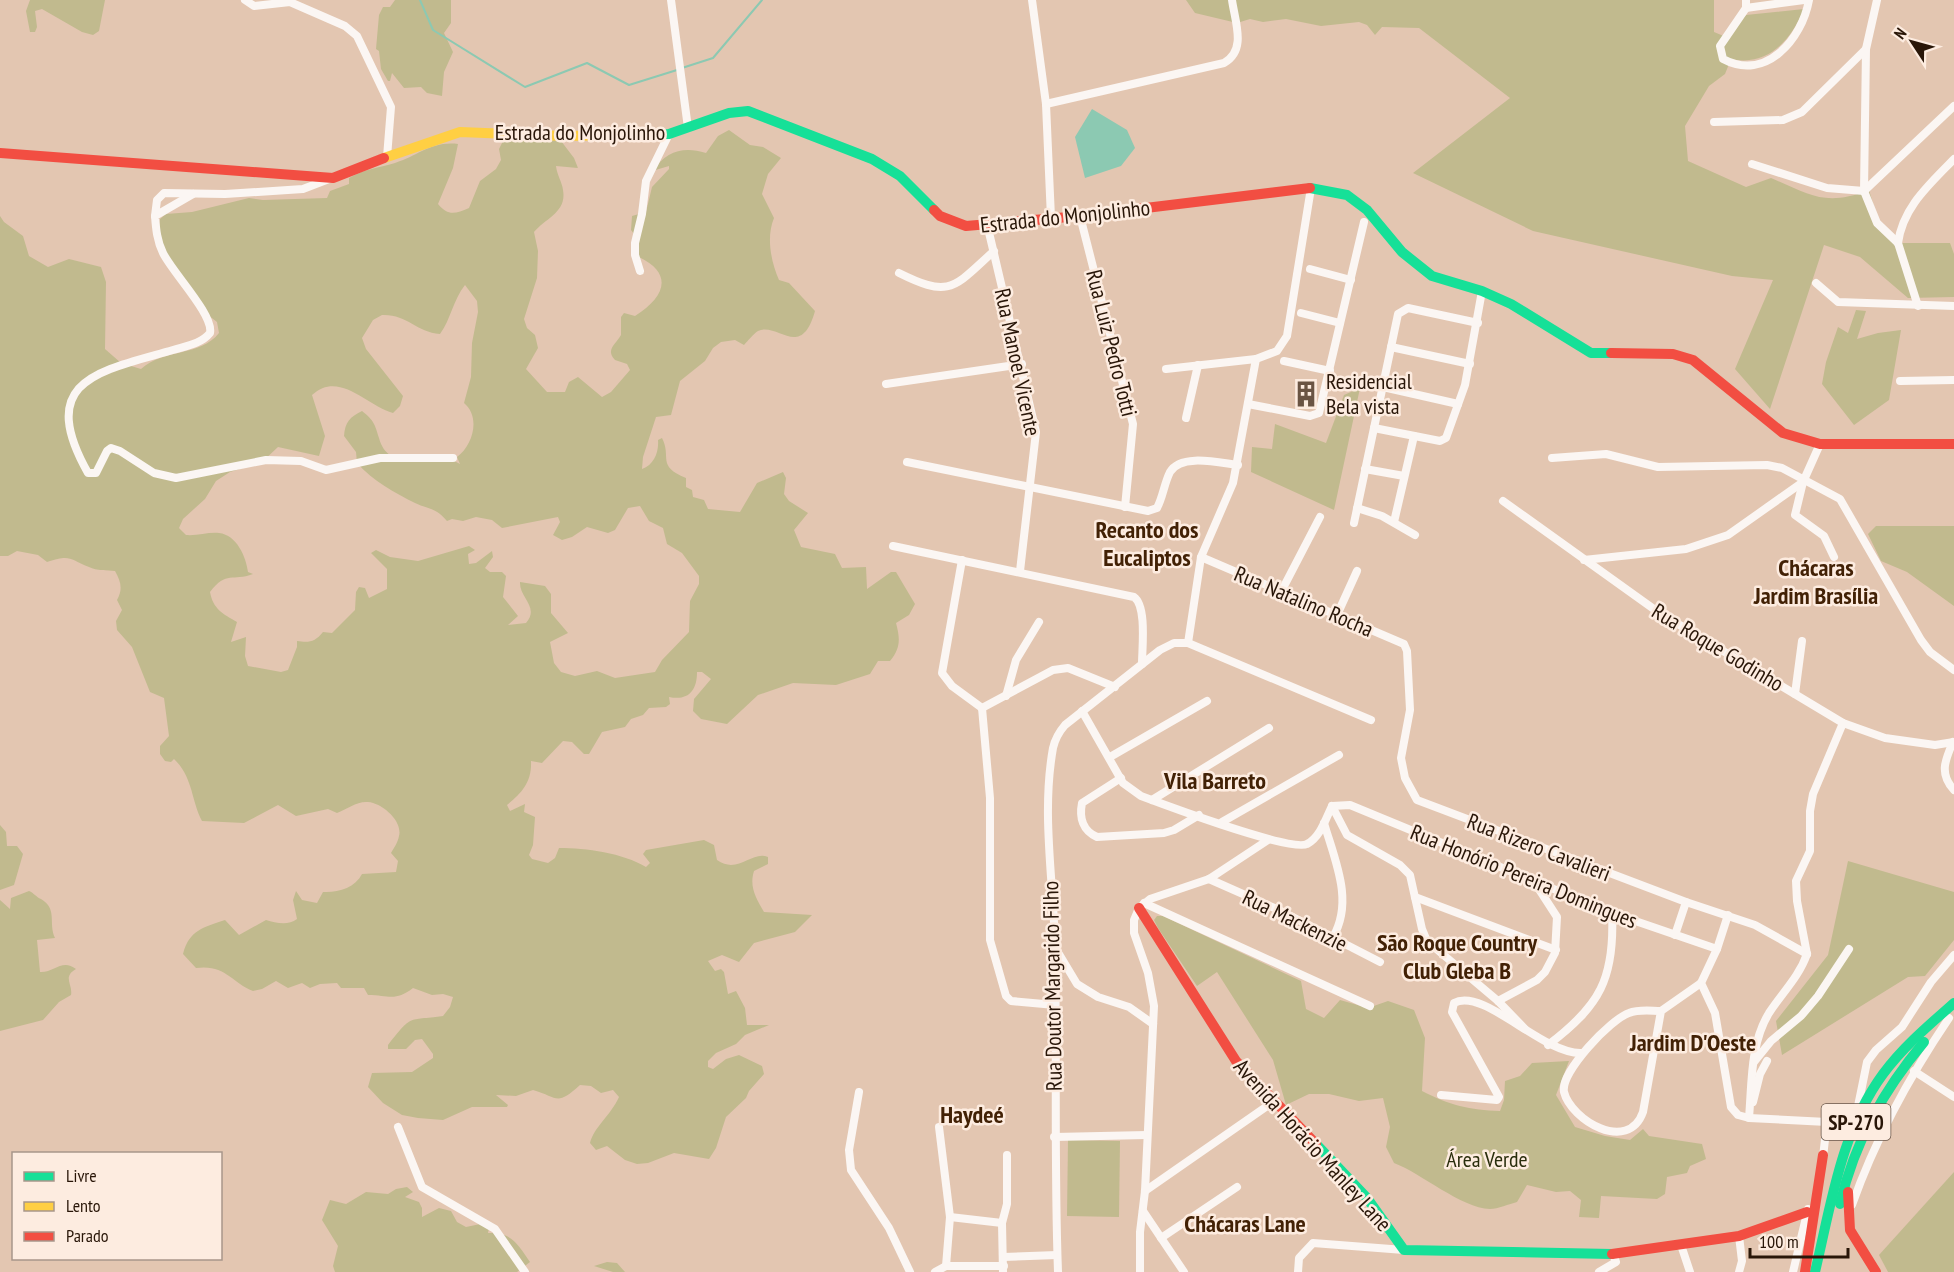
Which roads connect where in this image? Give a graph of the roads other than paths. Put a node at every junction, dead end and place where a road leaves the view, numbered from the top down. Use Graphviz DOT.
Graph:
graph roads {
  1 [pos="245,0"];
  2 [pos="671,0"];
  3 [pos="1032,0"];
  4 [pos="1232,0"];
  5 [pos="1804,0"];
  6 [pos="1809,0"];
  7 [pos="1877,0"];
  8 [pos="1746,4"];
  9 [pos="1866,49"];
  10 [pos="1046,104"];
  11 [pos="1954,106"];
  12 [pos="1714,122"];
  13 [pos="688,128"];
  14 [pos="669,134"];
  15 [pos="0,153"];
  16 [pos="387,157"];
  17 [pos="1954,159"];
  18 [pos="1752,164"];
  19 [pos="333,178"];
  20 [pos="1311,188"];
  21 [pos="1864,191"];
  22 [pos="193,194"];
  23 [pos="155,216"];
  24 [pos="1080,216"];
  25 [pos="1051,218"];
  26 [pos="1364,222"];
  27 [pos="987,224"];
  28 [pos="1898,243"];
  29 [pos="994,251"];
  30 [pos="1310,269"];
  31 [pos="640,271"];
  32 [pos="899,273"];
  33 [pos="1351,280"];
  34 [pos="1816,283"];
  35 [pos="1482,291"];
  36 [pos="1918,306"];
  37 [pos="1954,306"];
  38 [pos="1301,313"];
  39 [pos="1340,323"];
  40 [pos="1478,323"];
  41 [pos="1391,347"];
  42 [pos="1256,359"];
  43 [pos="1284,361"];
  44 [pos="1022,364"];
  45 [pos="1470,364"];
  46 [pos="1198,365"];
  47 [pos="1166,369"];
  48 [pos="1330,371"];
  49 [pos="1954,380"];
  50 [pos="1900,381"];
  51 [pos="886,384"];
  52 [pos="1383,387"];
  53 [pos="1248,404"];
  54 [pos="1458,404"];
  55 [pos="1186,418"];
  56 [pos="1374,428"];
  57 [pos="1414,436"];
  58 [pos="1820,444"];
  59 [pos="1954,444"];
  60 [pos="453,458"];
  61 [pos="1552,458"];
  62 [pos="907,462"];
  63 [pos="1238,465"];
  64 [pos="1365,469"];
  65 [pos="1404,476"];
  66 [pos="1804,480"];
  67 [pos="1030,488"];
  68 [pos="1503,501"];
  69 [pos="1125,507"];
  70 [pos="1357,508"];
  71 [pos="1320,517"];
  72 [pos="1394,522"];
  73 [pos="1354,523"];
  74 [pos="1415,535"];
  75 [pos="893,546"];
  76 [pos="1201,557"];
  77 [pos="1834,557"];
  78 [pos="962,560"];
  79 [pos="1584,560"];
  80 [pos="1357,571"];
  81 [pos="1020,572"];
  82 [pos="1281,592"];
  83 [pos="1337,615"];
  84 [pos="1039,622"];
  85 [pos="1802,641"];
  86 [pos="1188,643"];
  87 [pos="1406,647"];
  88 [pos="1142,664"];
  89 [pos="1954,670"];
  90 [pos="1115,687"];
  91 [pos="1795,694"];
  92 [pos="1006,696"];
  93 [pos="1207,700"];
  94 [pos="982,708"];
  95 [pos="1082,711"];
  96 [pos="1371,720"];
  97 [pos="1843,723"];
  98 [pos="1269,728"];
  99 [pos="1954,742"];
  100 [pos="1338,755"];
  101 [pos="1110,757"];
  102 [pos="1121,778"];
  103 [pos="1954,790"];
  104 [pos="1152,800"];
  105 [pos="1332,806"];
  106 [pos="1199,815"];
  107 [pos="1222,822"];
  108 [pos="1324,823"];
  109 [pos="1269,840"];
  110 [pos="1209,879"];
  111 [pos="1534,881"];
  112 [pos="1415,897"];
  113 [pos="1686,902"];
  114 [pos="1142,905"];
  115 [pos="1612,913"];
  116 [pos="1728,915"];
  117 [pos="1675,935"];
  118 [pos="1333,937"];
  119 [pos="1055,948"];
  120 [pos="1717,949"];
  121 [pos="1849,949"];
  122 [pos="1556,950"];
  123 [pos="1807,954"];
  124 [pos="1954,955"];
  125 [pos="1380,962"];
  126 [pos="1701,982"];
  127 [pos="1498,1001"];
  128 [pos="1954,1003"];
  129 [pos="1054,1005"];
  130 [pos="1370,1006"];
  131 [pos="1661,1011"];
  132 [pos="1952,1016"];
  133 [pos="1153,1024"];
  134 [pos="1525,1029"];
  135 [pos="1548,1045"];
  136 [pos="1581,1053"];
  137 [pos="1767,1061"];
  138 [pos="1754,1062"];
  139 [pos="1914,1071"];
  140 [pos="859,1092"];
  141 [pos="1441,1095"];
  142 [pos="1954,1097"];
  143 [pos="1273,1102"];
  144 [pos="1860,1110"];
  145 [pos="1749,1114"];
  146 [pos="1827,1122"];
  147 [pos="939,1126"];
  148 [pos="398,1127"];
  149 [pos="1147,1135"];
  150 [pos="1054,1137"];
  151 [pos="1007,1155"];
  152 [pos="1823,1155"];
  153 [pos="1850,1170"];
  154 [pos="1237,1187"];
  155 [pos="1145,1191"];
  156 [pos="1143,1211"];
  157 [pos="1807,1212"];
  158 [pos="950,1217"];
  159 [pos="1848,1218"];
  160 [pos="1002,1223"];
  161 [pos="1738,1236"];
  162 [pos="1161,1238"];
  163 [pos="1681,1245"];
  164 [pos="1404,1250"];
  165 [pos="1057,1255"];
  166 [pos="1615,1258"];
  167 [pos="1004,1265"];
  168 [pos="946,1266"];
  169 [pos="525,1272"];
  170 [pos="910,1272"];
  171 [pos="934,1272"];
  172 [pos="1058,1272"];
  173 [pos="1140,1272"];
  174 [pos="1184,1272"];
  175 [pos="1298,1272"];
  176 [pos="1599,1272"];
  177 [pos="1619,1272"];
  178 [pos="1690,1272"];
  179 [pos="1739,1272"];
  180 [pos="1793,1272"];
  181 [pos="1805,1272"];
  182 [pos="1815,1272"];
  183 [pos="1824,1272"];
  184 [pos="1876,1272"];
  1 -- 16 [label="street"];
  2 -- 13 [label="street"];
  3 -- 10 [label="street"];
  4 -- 10 [label="street"];
  5 -- 8 [label="street"];
  6 -- 8 [label="street"];
  7 -- 9 [label="street"];
  9 -- 12 [label="street"];
  9 -- 21 [label="street"];
  10 -- 25 [label="street"];
  11 -- 21 [label="street"];
  13 -- 14 [label="main road, Estrada do Monjolinho"];
  13 -- 27 [label="main road, Estrada do Monjolinho"];
  14 -- 16 [label="main road, Estrada do Monjolinho"];
  14 -- 31 [label="street"];
  15 -- 19 [label="main road, Estrada do Monjolinho"];
  16 -- 19 [label="main road, Estrada do Monjolinho"];
  17 -- 28 [label="street"];
  18 -- 21 [label="street"];
  19 -- 22 [label="street"];
  20 -- 24 [label="main road, Estrada do Monjolinho"];
  20 -- 35 [label="main road, Estrada do Monjolinho"];
  20 -- 42 [label="street"];
  21 -- 28 [label="street"];
  22 -- 23 [label="street"];
  22 -- 23 [label="street"];
  23 -- 60 [label="street"];
  24 -- 25 [label="main road, Estrada do Monjolinho"];
  24 -- 69 [label="street, Rua Luiz Pedro Totti"];
  25 -- 27 [label="main road, Estrada do Monjolinho"];
  26 -- 33 [label="street"];
  27 -- 29 [label="street, Rua Manoel Vicente"];
  28 -- 36 [label="street"];
  29 -- 32 [label="street"];
  29 -- 44 [label="street, Rua Manoel Vicente"];
  30 -- 33 [label="street"];
  33 -- 39 [label="street"];
  34 -- 36 [label="street"];
  35 -- 40 [label="street"];
  35 -- 58 [label="main road, Estrada do Monjolinho"];
  36 -- 37 [label="street"];
  38 -- 39 [label="street"];
  39 -- 48 [label="street"];
  40 -- 41 [label="street"];
  40 -- 45 [label="street"];
  41 -- 45 [label="street"];
  41 -- 52 [label="street"];
  42 -- 46 [label="street"];
  42 -- 53 [label="street"];
  43 -- 48 [label="street"];
  44 -- 51 [label="street"];
  44 -- 67 [label="street, Rua Manoel Vicente"];
  45 -- 54 [label="street"];
  46 -- 47 [label="street"];
  46 -- 55 [label="street"];
  48 -- 53 [label="street"];
  49 -- 50 [label="street"];
  52 -- 54 [label="street"];
  52 -- 56 [label="street"];
  53 -- 63 [label="street"];
  54 -- 57 [label="street"];
  56 -- 57 [label="street"];
  56 -- 64 [label="street"];
  57 -- 65 [label="street"];
  58 -- 59 [label="main road, Estrada do Monjolinho"];
  58 -- 66 [label="street"];
  61 -- 66 [label="street"];
  62 -- 67 [label="street"];
  63 -- 69 [label="street"];
  63 -- 76 [label="street"];
  64 -- 65 [label="street"];
  64 -- 70 [label="street"];
  65 -- 72 [label="street"];
  66 -- 77 [label="street"];
  66 -- 79 [label="street"];
  66 -- 89 [label="street"];
  67 -- 69 [label="street"];
  67 -- 81 [label="street, Rua Manoel Vicente"];
  68 -- 79 [label="street, Rua Roque Godinho"];
  70 -- 72 [label="street"];
  70 -- 73 [label="street"];
  71 -- 82 [label="street"];
  72 -- 74 [label="street"];
  75 -- 78 [label="street"];
  76 -- 82 [label="street, Rua Natalino Rocha"];
  76 -- 86 [label="street"];
  78 -- 81 [label="street"];
  78 -- 94 [label="street"];
  79 -- 91 [label="street, Rua Roque Godinho"];
  80 -- 83 [label="street"];
  81 -- 88 [label="street"];
  82 -- 83 [label="street, Rua Natalino Rocha"];
  83 -- 87 [label="street, Rua Natalino Rocha"];
  84 -- 92 [label="street"];
  85 -- 91 [label="street"];
  86 -- 88 [label="street, Rua Doutor Margarido Filho"];
  86 -- 96 [label="street"];
  87 -- 113 [label="street, Rua Rizero Cavalieri"];
  88 -- 90 [label="street, Rua Doutor Margarido Filho"];
  90 -- 92 [label="street"];
  90 -- 95 [label="street, Rua Doutor Margarido Filho"];
  91 -- 97 [label="street, Rua Roque Godinho"];
  92 -- 94 [label="street"];
  93 -- 101 [label="street"];
  94 -- 129 [label="street"];
  95 -- 101 [label="street"];
  95 -- 119 [label="street, Rua Doutor Margarido Filho"];
  97 -- 99 [label="street, Rua Roque Godinho"];
  97 -- 123 [label="street"];
  98 -- 104 [label="street"];
  99 -- 103 [label="street"];
  100 -- 107 [label="street"];
  101 -- 102 [label="street"];
  102 -- 104 [label="street"];
  102 -- 106 [label="street"];
  104 -- 106 [label="street"];
  105 -- 108 [label="street"];
  105 -- 111 [label="street, Rua Honório Pereira Domingues"];
  105 -- 112 [label="street"];
  106 -- 107 [label="street"];
  107 -- 109 [label="street"];
  108 -- 109 [label="street"];
  108 -- 118 [label="street"];
  109 -- 110 [label="street"];
  110 -- 114 [label="street"];
  110 -- 118 [label="street, Rua Mackenzie"];
  111 -- 115 [label="street, Rua Honório Pereira Domingues"];
  111 -- 122 [label="street"];
  112 -- 122 [label="street"];
  112 -- 127 [label="street"];
  113 -- 116 [label="street, Rua Rizero Cavalieri"];
  113 -- 117 [label="street"];
  114 -- 130 [label="street"];
  114 -- 133 [label="street"];
  114 -- 143 [label="main road, Avenida Horácio Manley Lane"];
  115 -- 117 [label="street, Rua Honório Pereira Domingues"];
  115 -- 135 [label="street"];
  116 -- 120 [label="street"];
  116 -- 123 [label="street, Rua Rizero Cavalieri"];
  117 -- 120 [label="street, Rua Honório Pereira Domingues"];
  118 -- 125 [label="street, Rua Mackenzie"];
  119 -- 129 [label="street, Rua Doutor Margarido Filho"];
  119 -- 133 [label="street"];
  120 -- 126 [label="street"];
  121 -- 138 [label="street"];
  122 -- 127 [label="street"];
  123 -- 138 [label="street"];
  124 -- 144 [label="street"];
  126 -- 131 [label="street"];
  126 -- 145 [label="street"];
  127 -- 134 [label="street"];
  128 -- 144 [label="main road, SP-270"];
  129 -- 150 [label="street, Rua Doutor Margarido Filho"];
  131 -- 136 [label="street"];
  131 -- 136 [label="street"];
  132 -- 139 [label="street"];
  132 -- 153 [label="main road, SP-270"];
  133 -- 149 [label="street"];
  134 -- 135 [label="street"];
  134 -- 141 [label="street"];
  135 -- 136 [label="street"];
  137 -- 145 [label="street"];
  138 -- 145 [label="street"];
  139 -- 142 [label="street"];
  139 -- 159 [label="street"];
  140 -- 170 [label="street"];
  143 -- 155 [label="street"];
  143 -- 164 [label="main road, Avenida Horácio Manley Lane"];
  144 -- 146 [label="main road"];
  144 -- 182 [label="main road, SP-270"];
  145 -- 146 [label="street"];
  146 -- 152 [label="street"];
  147 -- 158 [label="street"];
  148 -- 169 [label="street"];
  149 -- 150 [label="street"];
  149 -- 155 [label="street"];
  150 -- 165 [label="street, Rua Doutor Margarido Filho"];
  151 -- 160 [label="street"];
  152 -- 157 [label="street"];
  152 -- 181 [label="main road"];
  153 -- 159 [label="main road"];
  153 -- 183 [label="main road, SP-270"];
  154 -- 162 [label="street"];
  155 -- 156 [label="street"];
  156 -- 162 [label="street"];
  156 -- 173 [label="street"];
  157 -- 161 [label="main road, Avenida Horácio Manley Lane"];
  157 -- 180 [label="street"];
  158 -- 160 [label="street"];
  158 -- 168 [label="street"];
  159 -- 184 [label="main road"];
  160 -- 167 [label="street"];
  161 -- 163 [label="main road, Avenida Horácio Manley Lane"];
  161 -- 179 [label="street"];
  162 -- 174 [label="street"];
  163 -- 166 [label="main road, Avenida Horácio Manley Lane"];
  163 -- 178 [label="street"];
  164 -- 166 [label="main road, Avenida Horácio Manley Lane"];
  164 -- 175 [label="street"];
  165 -- 167 [label="street"];
  165 -- 172 [label="street, Rua Doutor Margarido Filho"];
  166 -- 176 [label="street"];
  166 -- 177 [label="street"];
  167 -- 168 [label="street"];
  168 -- 171 [label="street"];
}
